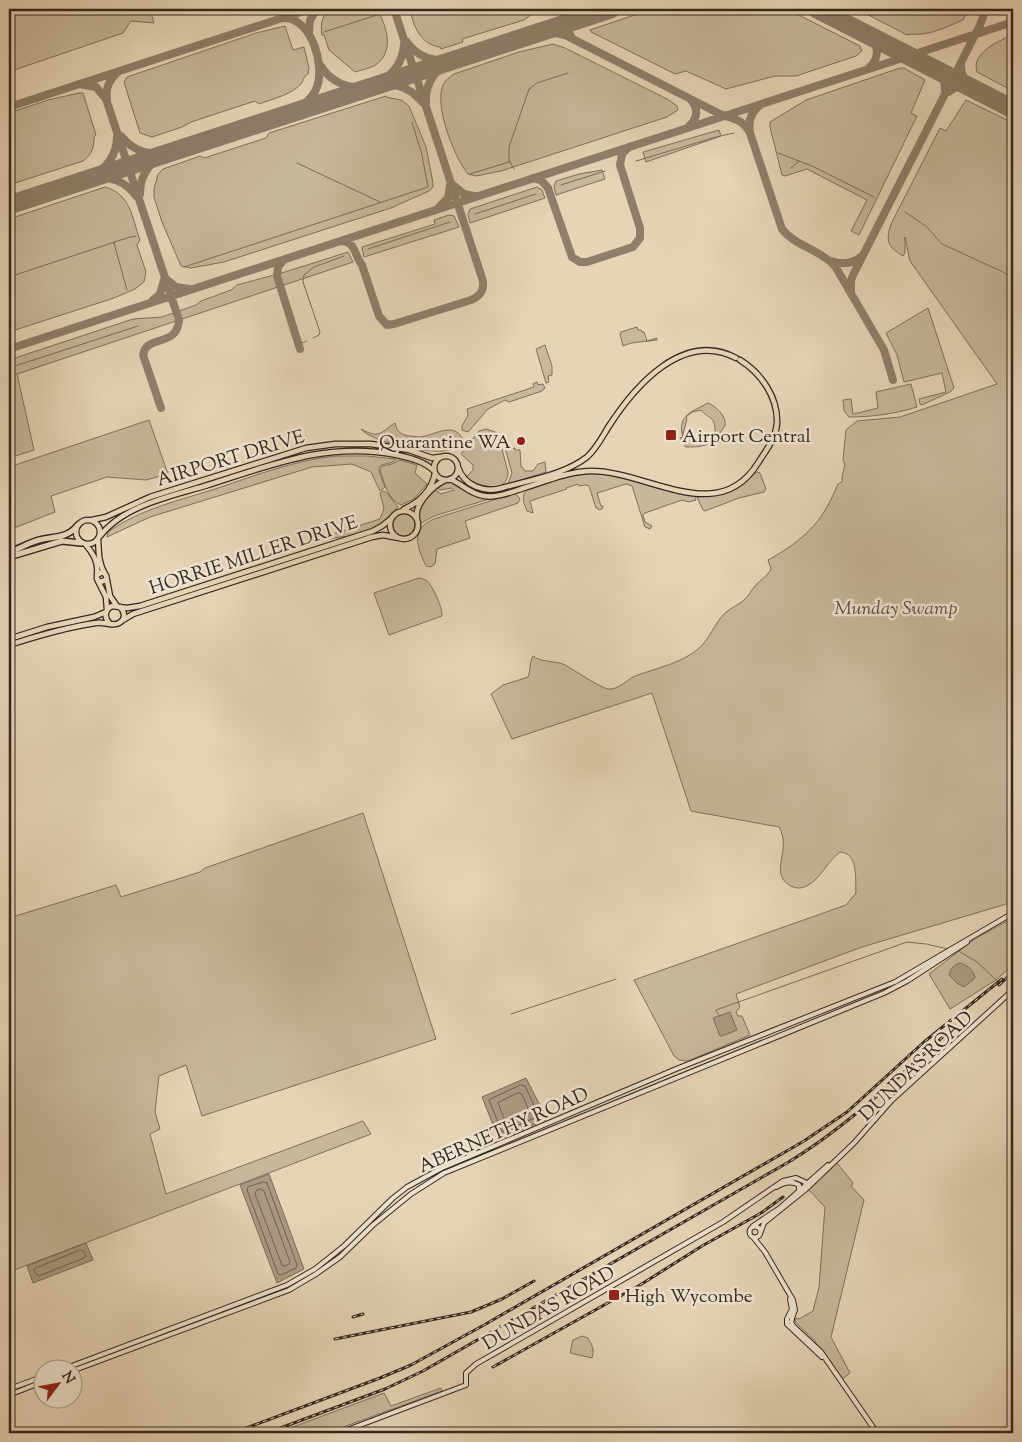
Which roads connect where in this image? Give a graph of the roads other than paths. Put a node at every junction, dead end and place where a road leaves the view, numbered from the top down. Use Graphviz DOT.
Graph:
graph roads {
  1 [pos="440,457"];
  2 [pos="458,467"];
  3 [pos="435,472"];
  4 [pos="448,480"];
  5 [pos="400,511"];
  6 [pos="392,518"];
  7 [pos="417,518"];
  8 [pos="92,520"];
  9 [pos="78,525"];
  10 [pos="99,538"];
  11 [pos="399,538"];
  12 [pos="83,543"];
  13 [pos="9,552"];
  14 [pos="9,557"];
  15 [pos="105,574"];
  16 [pos="97,575"];
  17 [pos="106,580"];
  18 [pos="98,582"];
  19 [pos="118,607"];
  20 [pos="106,611"];
  21 [pos="123,620"];
  22 [pos="110,624"];
  23 [pos="9,639"];
  24 [pos="9,645"];
  25 [pos="1013,913"];
  26 [pos="973,937"];
  27 [pos="1013,990"];
  28 [pos="836,1160"];
  29 [pos="796,1178"];
  30 [pos="811,1180"];
  31 [pos="798,1184"];
  32 [pos="806,1187"];
  33 [pos="772,1189"];
  34 [pos="799,1192"];
  35 [pos="767,1219"];
  36 [pos="752,1226"];
  37 [pos="760,1232"];
  38 [pos="753,1237"];
  39 [pos="765,1252"];
  40 [pos="287,1285"];
  41 [pos="289,1290"];
  42 [pos="790,1296"];
  43 [pos="165,1333"];
  44 [pos="82,1363"];
  45 [pos="827,1363"];
  46 [pos="82,1367"];
  47 [pos="32,1380"];
  48 [pos="32,1386"];
  49 [pos="9,1389"];
  50 [pos="9,1395"];
  51 [pos="339,1433"];
  52 [pos="877,1433"];
  1 -- 2 [label="main road"];
  1 -- 3 [label="main road"];
  1 -- 8 [label="main road, AIRPORT DRIVE"];
  2 -- 4 [label="main road"];
  2 -- 4 [label="main road"];
  3 -- 4 [label="main road"];
  3 -- 5 [label="main road"];
  3 -- 10 [label="main road, AIRPORT DRIVE"];
  4 -- 7 [label="main road"];
  5 -- 6 [label="main road"];
  5 -- 7 [label="main road"];
  6 -- 11 [label="main road"];
  6 -- 19 [label="main road, HORRIE MILLER DRIVE"];
  7 -- 11 [label="main road"];
  8 -- 9 [label="main road"];
  8 -- 10 [label="main road"];
  9 -- 12 [label="main road"];
  9 -- 13 [label="highway"];
  10 -- 12 [label="main road"];
  10 -- 15 [label="main road"];
  11 -- 21 [label="main road, HORRIE MILLER DRIVE"];
  12 -- 14 [label="highway"];
  12 -- 16 [label="main road"];
  15 -- 16 [label="main road"];
  15 -- 17 [label="main road"];
  16 -- 18 [label="main road"];
  17 -- 18 [label="main road"];
  17 -- 19 [label="main road"];
  18 -- 20 [label="main road"];
  19 -- 20 [label="main road"];
  19 -- 21 [label="main road"];
  20 -- 22 [label="main road"];
  20 -- 23 [label="main road"];
  21 -- 22 [label="main road"];
  22 -- 24 [label="main road"];
  25 -- 26 [label="main road, ABERNETHY ROAD"];
  26 -- 40 [label="main road, ABERNETHY ROAD"];
  26 -- 41 [label="main road, ABERNETHY ROAD"];
  27 -- 28 [label="main road, DUNDAS ROAD"];
  28 -- 30 [label="main road, DUNDAS ROAD"];
  28 -- 32 [label="main road, DUNDAS ROAD"];
  29 -- 30 [label="main road"];
  29 -- 32 [label="main road"];
  29 -- 33 [label="main road, DUNDAS ROAD"];
  30 -- 32 [label="main road, DUNDAS ROAD"];
  31 -- 32 [label="main road"];
  31 -- 33 [label="main road, DUNDAS ROAD"];
  31 -- 34 [label="main road"];
  32 -- 34 [label="main road, DUNDAS ROAD"];
  32 -- 35 [label="main road, DUNDAS ROAD"];
  33 -- 51 [label="main road, DUNDAS ROAD"];
  34 -- 35 [label="main road, DUNDAS ROAD"];
  35 -- 36 [label="main road"];
  35 -- 37 [label="main road"];
  36 -- 37 [label="main road"];
  36 -- 38 [label="main road"];
  37 -- 38 [label="main road"];
  37 -- 39 [label="main road"];
  38 -- 39 [label="main road"];
  39 -- 42 [label="main road"];
  40 -- 41 [label="main road"];
  40 -- 43 [label="main road, ABERNETHY ROAD"];
  41 -- 43 [label="main road, ABERNETHY ROAD"];
  42 -- 45 [label="main road"];
  42 -- 45 [label="main road"];
  43 -- 44 [label="main road, ABERNETHY ROAD"];
  43 -- 46 [label="main road, ABERNETHY ROAD"];
  45 -- 52 [label="main road"];
  47 -- 49 [label="main road"];
  48 -- 50 [label="main road"];
}
